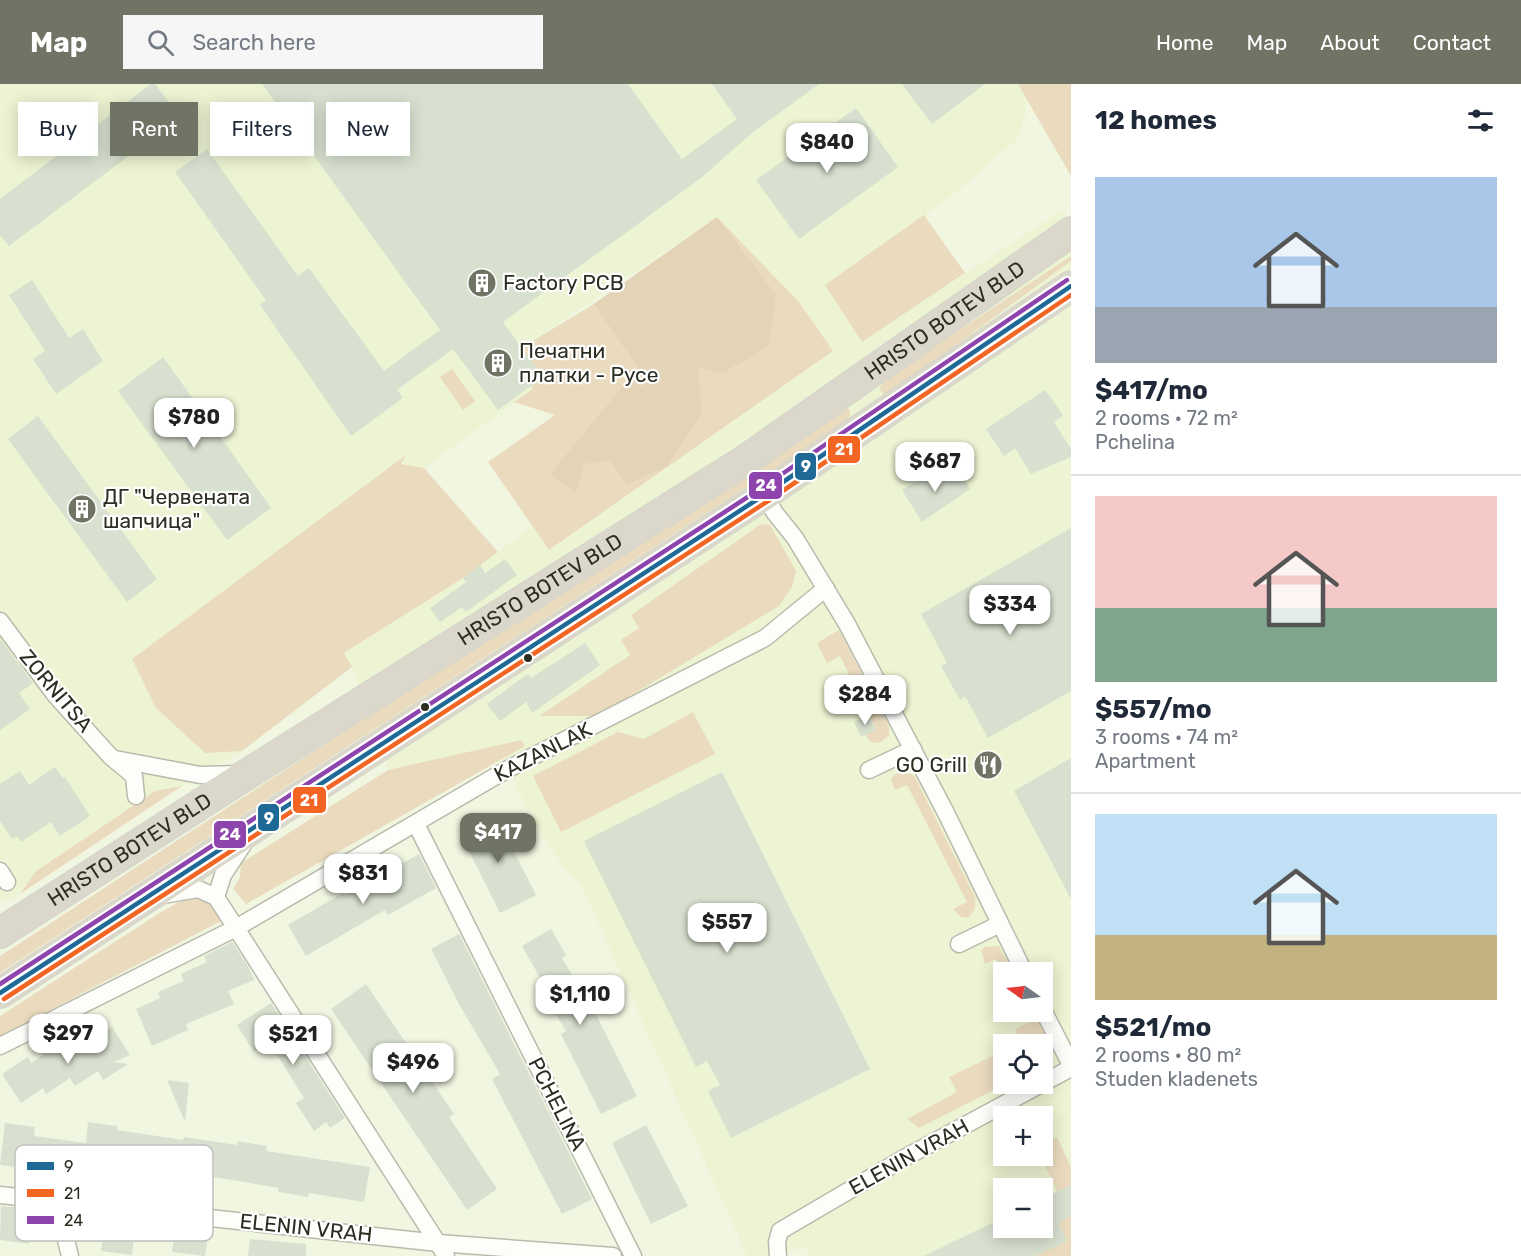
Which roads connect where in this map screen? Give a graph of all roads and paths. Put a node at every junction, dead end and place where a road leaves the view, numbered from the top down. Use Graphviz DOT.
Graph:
graph roads {
  1 [pos="1071,232"];
  2 [pos="1071,286"];
  3 [pos="846,390"];
  4 [pos="866,425"];
  5 [pos="764,495"];
  6 [pos="826,588"];
  7 [pos="0,621"];
  8 [pos="913,749"];
  9 [pos="114,759"];
  10 [pos="869,770"];
  11 [pos="249,773"];
  12 [pos="136,796"];
  13 [pos="416,824"];
  14 [pos="255,826"];
  15 [pos="147,897"];
  16 [pos="216,897"];
  17 [pos="1000,924"];
  18 [pos="236,928"];
  19 [pos="0,933"];
  20 [pos="959,945"];
  21 [pos="1019,962"];
  22 [pos="0,993"];
  23 [pos="1049,1022"];
  24 [pos="0,1046"];
  25 [pos="1071,1066"];
  26 [pos="0,1195"];
  27 [pos="15,1196"];
  28 [pos="213,1220"];
  29 [pos="66,1241"];
  30 [pos="442,1249"];
  31 [pos="70,1256"];
  32 [pos="612,1256"];
  33 [pos="633,1256"];
  34 [pos="778,1256"];
  1 -- 3 [label="highway, HRISTO BOTEV BLD"];
  2 -- 4 [label="highway, HRISTO BOTEV BLD"];
  3 -- 4 [label="highway"];
  3 -- 11 [label="highway, HRISTO BOTEV BLD"];
  4 -- 5 [label="highway, HRISTO BOTEV BLD"];
  5 -- 6 [label="street"];
  5 -- 14 [label="highway, HRISTO BOTEV BLD"];
  6 -- 8 [label="street"];
  6 -- 13 [label="street, KAZANLAK"];
  7 -- 9 [label="street, ZORNITSA"];
  8 -- 10 [label="street"];
  8 -- 17 [label="street"];
  9 -- 11 [label="street"];
  9 -- 12 [label="street, ZORNITSA"];
  11 -- 19 [label="highway, HRISTO BOTEV BLD"];
  13 -- 18 [label="street, KAZANLAK"];
  13 -- 33 [label="street, PCHELINA"];
  14 -- 15 [label="highway, HRISTO BOTEV BLD"];
  14 -- 16 [label="street"];
  15 -- 16 [label="street"];
  15 -- 22 [label="highway, HRISTO BOTEV BLD"];
  16 -- 18 [label="street"];
  17 -- 20 [label="street"];
  17 -- 21 [label="street"];
  18 -- 24 [label="street, KAZANLAK"];
  18 -- 30 [label="street"];
  23 -- 25 [label="street"];
  25 -- 34 [label="street, ELENIN VRAH"];
  26 -- 27 [label="street, ELENIN VRAH"];
  28 -- 30 [label="street, ELENIN VRAH"];
  29 -- 31 [label="street"];
  30 -- 32 [label="street, ELENIN VRAH"];
}
